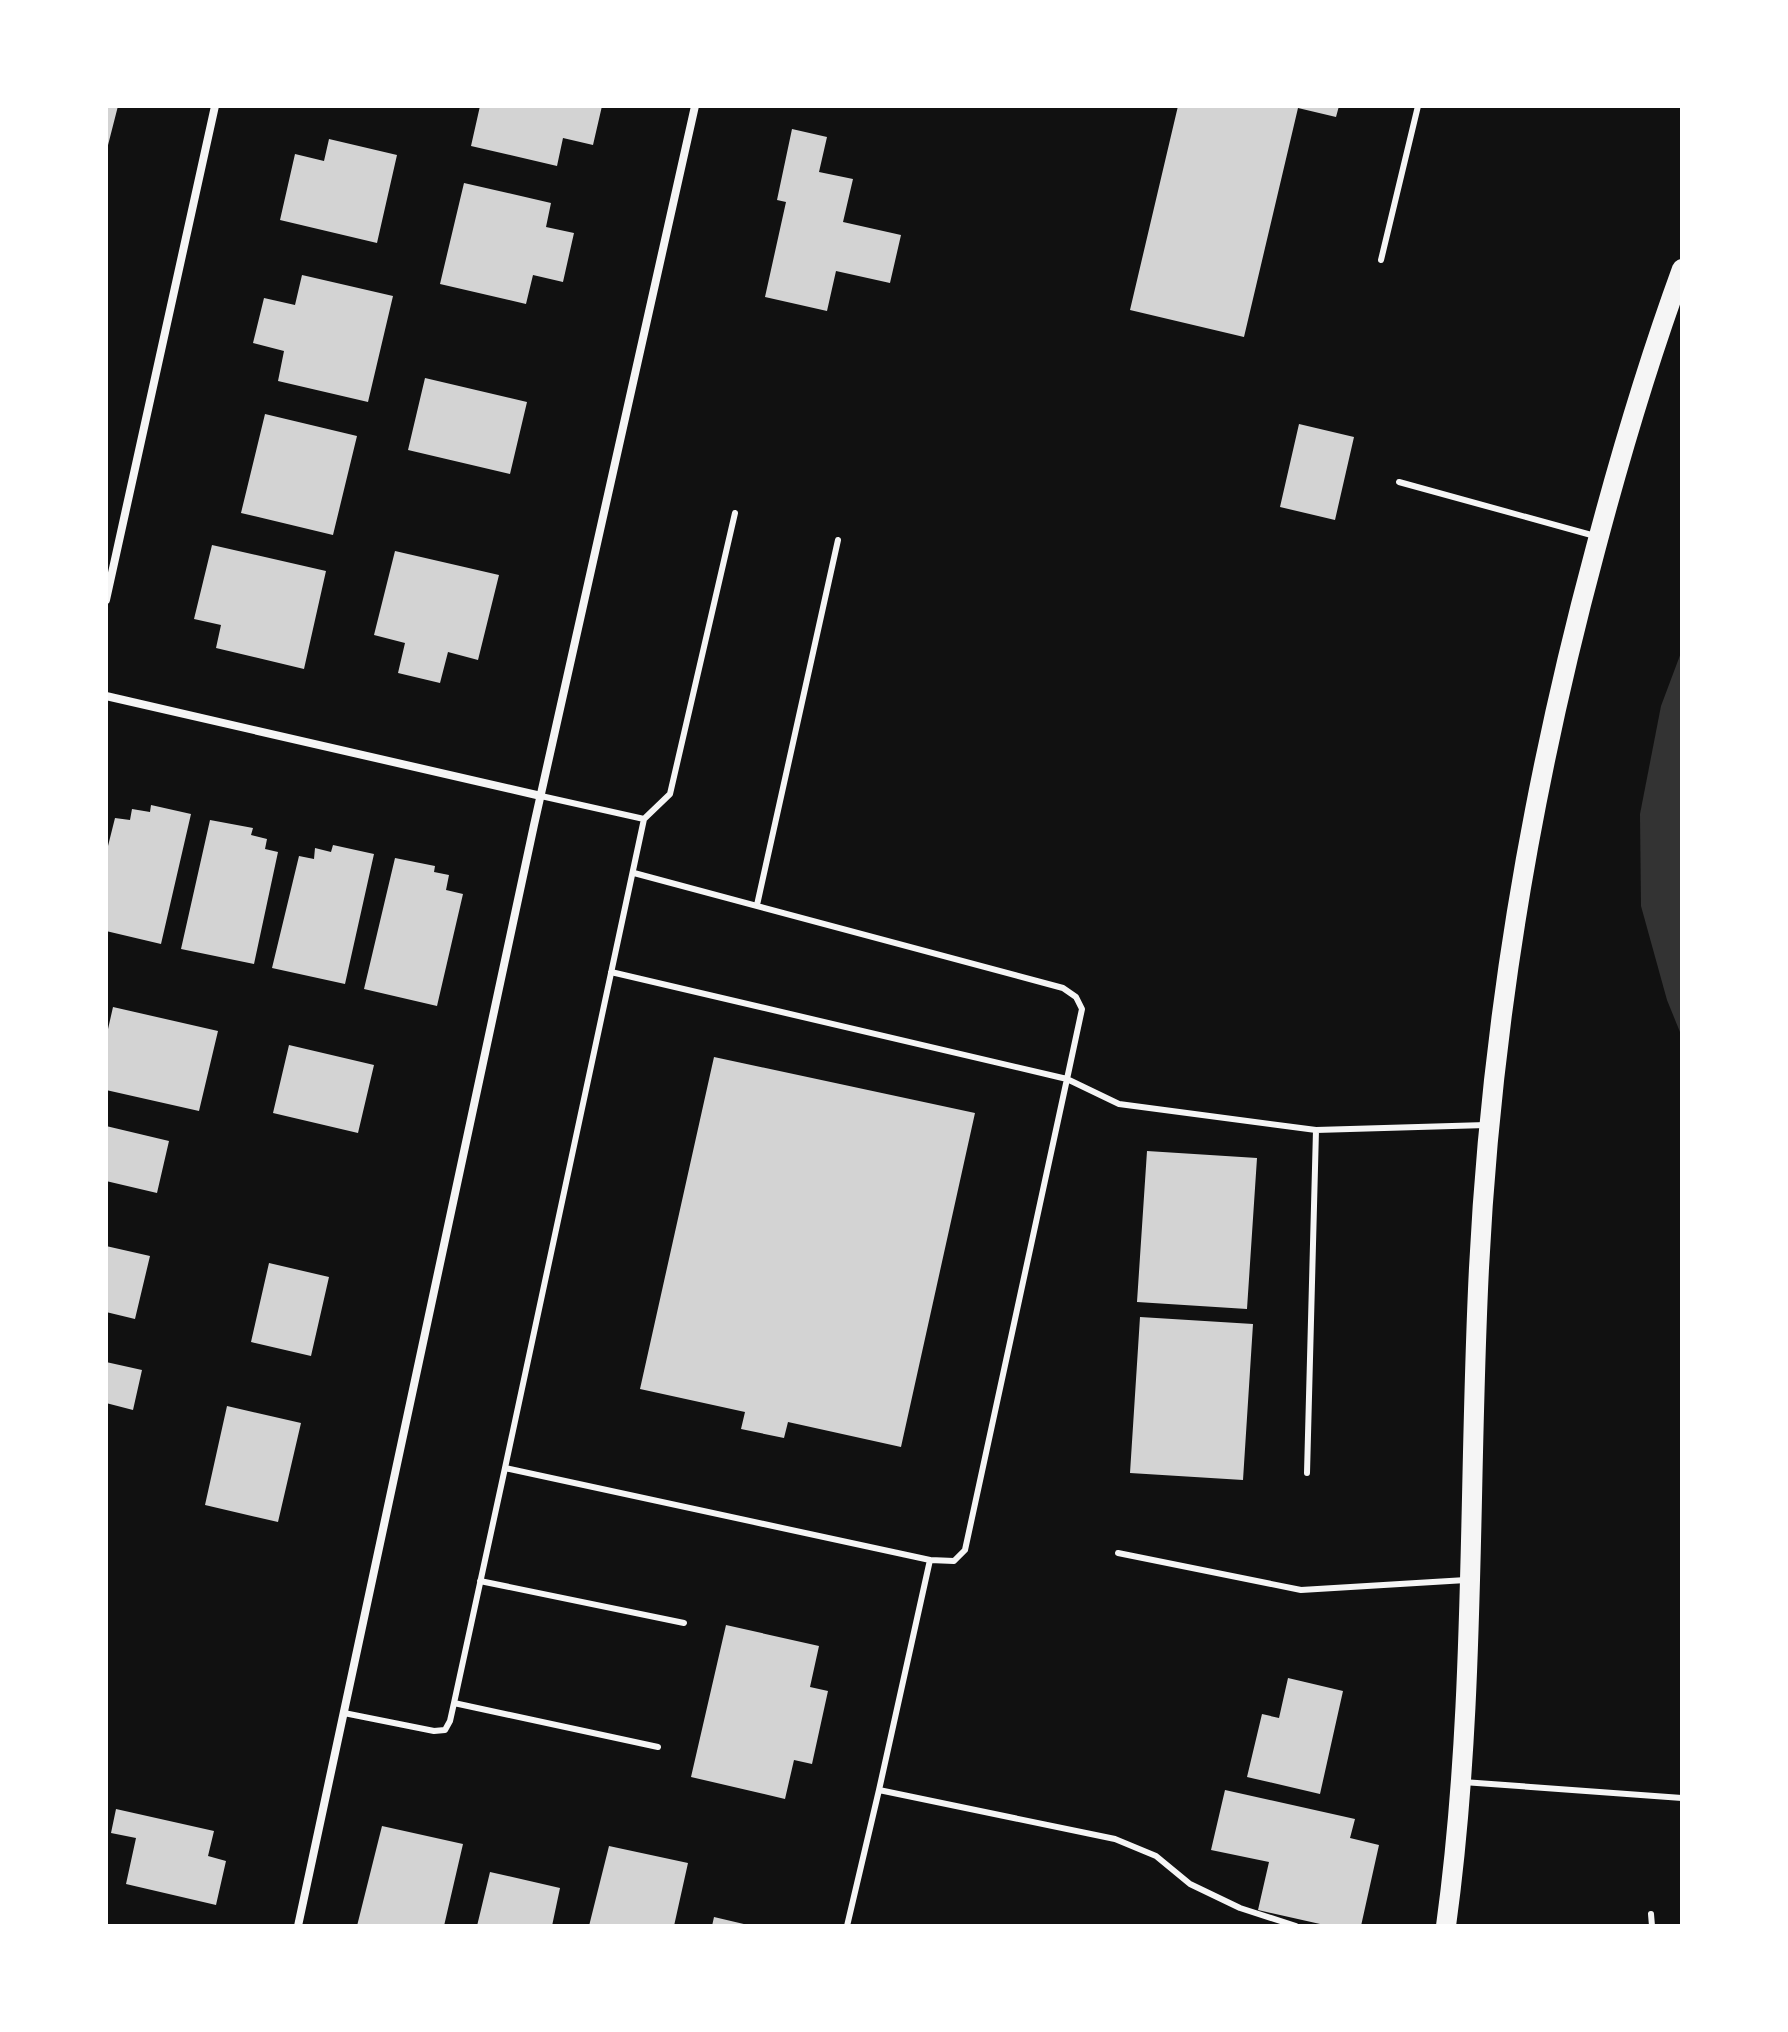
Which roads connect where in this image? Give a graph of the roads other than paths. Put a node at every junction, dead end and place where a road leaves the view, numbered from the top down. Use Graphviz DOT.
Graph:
graph roads {
  1 [pos="215,106"];
  2 [pos="695,106"];
  3 [pos="1418,106"];
  4 [pos="1381,260"];
  5 [pos="1682,269"];
  6 [pos="1399,482"];
  7 [pos="735,513"];
  8 [pos="1599,537"];
  9 [pos="838,540"];
  10 [pos="106,600"];
  11 [pos="106,696"];
  12 [pos="541,796"];
  13 [pos="644,819"];
  14 [pos="634,873"];
  15 [pos="757,905"];
  16 [pos="611,972"];
  17 [pos="1067,1079"];
  18 [pos="1490,1124"];
  19 [pos="1316,1130"];
  20 [pos="505,1468"];
  21 [pos="1307,1473"];
  22 [pos="1118,1553"];
  23 [pos="930,1560"];
  24 [pos="1469,1580"];
  25 [pos="480,1581"];
  26 [pos="684,1623"];
  27 [pos="454,1703"];
  28 [pos="344,1713"];
  29 [pos="658,1747"];
  30 [pos="1459,1781"];
  31 [pos="879,1790"];
  32 [pos="1682,1797"];
  33 [pos="1651,1914"];
  34 [pos="298,1926"];
  35 [pos="847,1926"];
  36 [pos="1296,1926"];
  37 [pos="1446,1926"];
  38 [pos="1652,1926"];
  1 -- 10 [label="street"];
  2 -- 12 [label="street"];
  3 -- 4 [label="lane"];
  5 -- 8 [label="main road"];
  6 -- 8 [label="lane"];
  7 -- 13 [label="lane"];
  8 -- 18 [label="main road"];
  9 -- 15 [label="lane"];
  11 -- 12 [label="street"];
  12 -- 13 [label="lane"];
  12 -- 28 [label="street"];
  13 -- 14 [label="lane"];
  14 -- 15 [label="lane"];
  14 -- 16 [label="lane"];
  15 -- 17 [label="lane"];
  16 -- 17 [label="lane"];
  16 -- 20 [label="lane"];
  17 -- 19 [label="lane"];
  17 -- 23 [label="lane"];
  18 -- 19 [label="lane"];
  18 -- 24 [label="main road"];
  19 -- 21 [label="lane"];
  20 -- 23 [label="lane"];
  20 -- 25 [label="lane"];
  22 -- 24 [label="lane"];
  23 -- 31 [label="lane"];
  24 -- 30 [label="main road"];
  25 -- 26 [label="lane"];
  25 -- 27 [label="lane"];
  27 -- 28 [label="lane"];
  27 -- 29 [label="lane"];
  28 -- 34 [label="street"];
  30 -- 32 [label="lane"];
  30 -- 37 [label="main road"];
  31 -- 35 [label="lane"];
  31 -- 36 [label="lane"];
  33 -- 38 [label="lane"];
}
